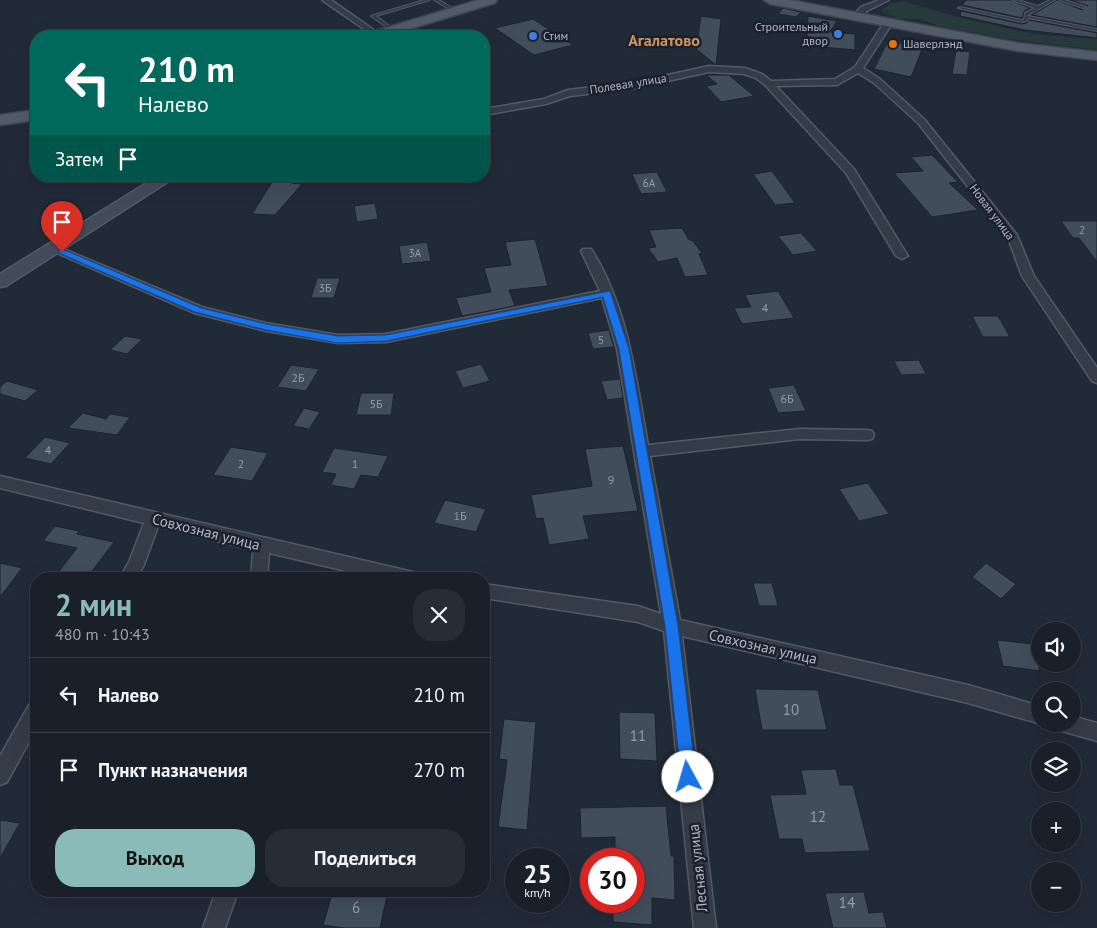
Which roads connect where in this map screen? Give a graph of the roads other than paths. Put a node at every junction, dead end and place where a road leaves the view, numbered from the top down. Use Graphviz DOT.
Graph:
graph roads {
  1 [pos="326,0"];
  2 [pos="428,0"];
  3 [pos="436,0"];
  4 [pos="491,0"];
  5 [pos="770,0"];
  6 [pos="885,0"];
  7 [pos="1014,0"];
  8 [pos="1053,0"];
  9 [pos="1061,0"];
  10 [pos="1037,7"];
  11 [pos="1084,7"];
  12 [pos="960,8"];
  13 [pos="455,11"];
  14 [pos="1030,11"];
  15 [pos="857,16"];
  16 [pos="1027,17"];
  17 [pos="889,22"];
  18 [pos="1073,26"];
  19 [pos="375,30"];
  20 [pos="380,30"];
  21 [pos="398,30"];
  22 [pos="1097,30"];
  23 [pos="1097,56"];
  24 [pos="858,69"];
  25 [pos="769,84"];
  26 [pos="490,111"];
  27 [pos="30,115"];
  28 [pos="0,120"];
  29 [pos="159,182"];
  30 [pos="54,248"];
  31 [pos="587,251"];
  32 [pos="902,256"];
  33 [pos="0,282"];
  34 [pos="607,294"];
  35 [pos="1097,378"];
  36 [pos="866,435"];
  37 [pos="642,451"];
  38 [pos="0,482"];
  39 [pos="153,519"];
  40 [pos="262,545"];
  41 [pos="132,572"];
  42 [pos="260,572"];
  43 [pos="382,572"];
  44 [pos="490,593"];
  45 [pos="672,626"];
  46 [pos="1031,712"];
  47 [pos="30,722"];
  48 [pos="1081,727"];
  49 [pos="1097,732"];
  50 [pos="0,775"];
  51 [pos="225,897"];
  52 [pos="214,928"];
  53 [pos="705,928"];
  1 -- 19 [label="street"];
  2 -- 20 [label="lane"];
  3 -- 13 [label="lane"];
  4 -- 13 [label="main road"];
  5 -- 15 [label="main road"];
  6 -- 15 [label="street"];
  7 -- 10 [label="lane"];
  8 -- 10 [label="lane"];
  9 -- 11 [label="lane"];
  10 -- 14 [label="lane"];
  12 -- 16 [label="lane"];
  13 -- 21 [label="main road"];
  14 -- 16 [label="lane"];
  14 -- 18 [label="lane"];
  15 -- 17 [label="main road"];
  16 -- 18 [label="lane"];
  17 -- 23 [label="main road"];
  17 -- 24 [label="street"];
  18 -- 22 [label="lane"];
  24 -- 25 [label="street"];
  24 -- 35 [label="street, Новая улица"];
  25 -- 26 [label="street, Полевая улица"];
  25 -- 32 [label="street"];
  27 -- 28 [label="main road"];
  29 -- 30 [label="main road"];
  30 -- 33 [label="main road"];
  30 -- 34 [label="street"];
  31 -- 34 [label="street, Лесная улица"];
  34 -- 37 [label="street, Лесная улица"];
  36 -- 37 [label="street"];
  37 -- 45 [label="street, Лесная улица"];
  38 -- 39 [label="street, Совхозная улица"];
  39 -- 40 [label="street, Совхозная улица"];
  39 -- 41 [label="street"];
  40 -- 42 [label="street"];
  40 -- 43 [label="street, Совхозная улица"];
  44 -- 45 [label="street, Совхозная улица"];
  45 -- 46 [label="street, Совхозная улица"];
  45 -- 53 [label="street, Лесная улица"];
  47 -- 50 [label="street"];
  48 -- 49 [label="street"];
  51 -- 52 [label="street"];
}
